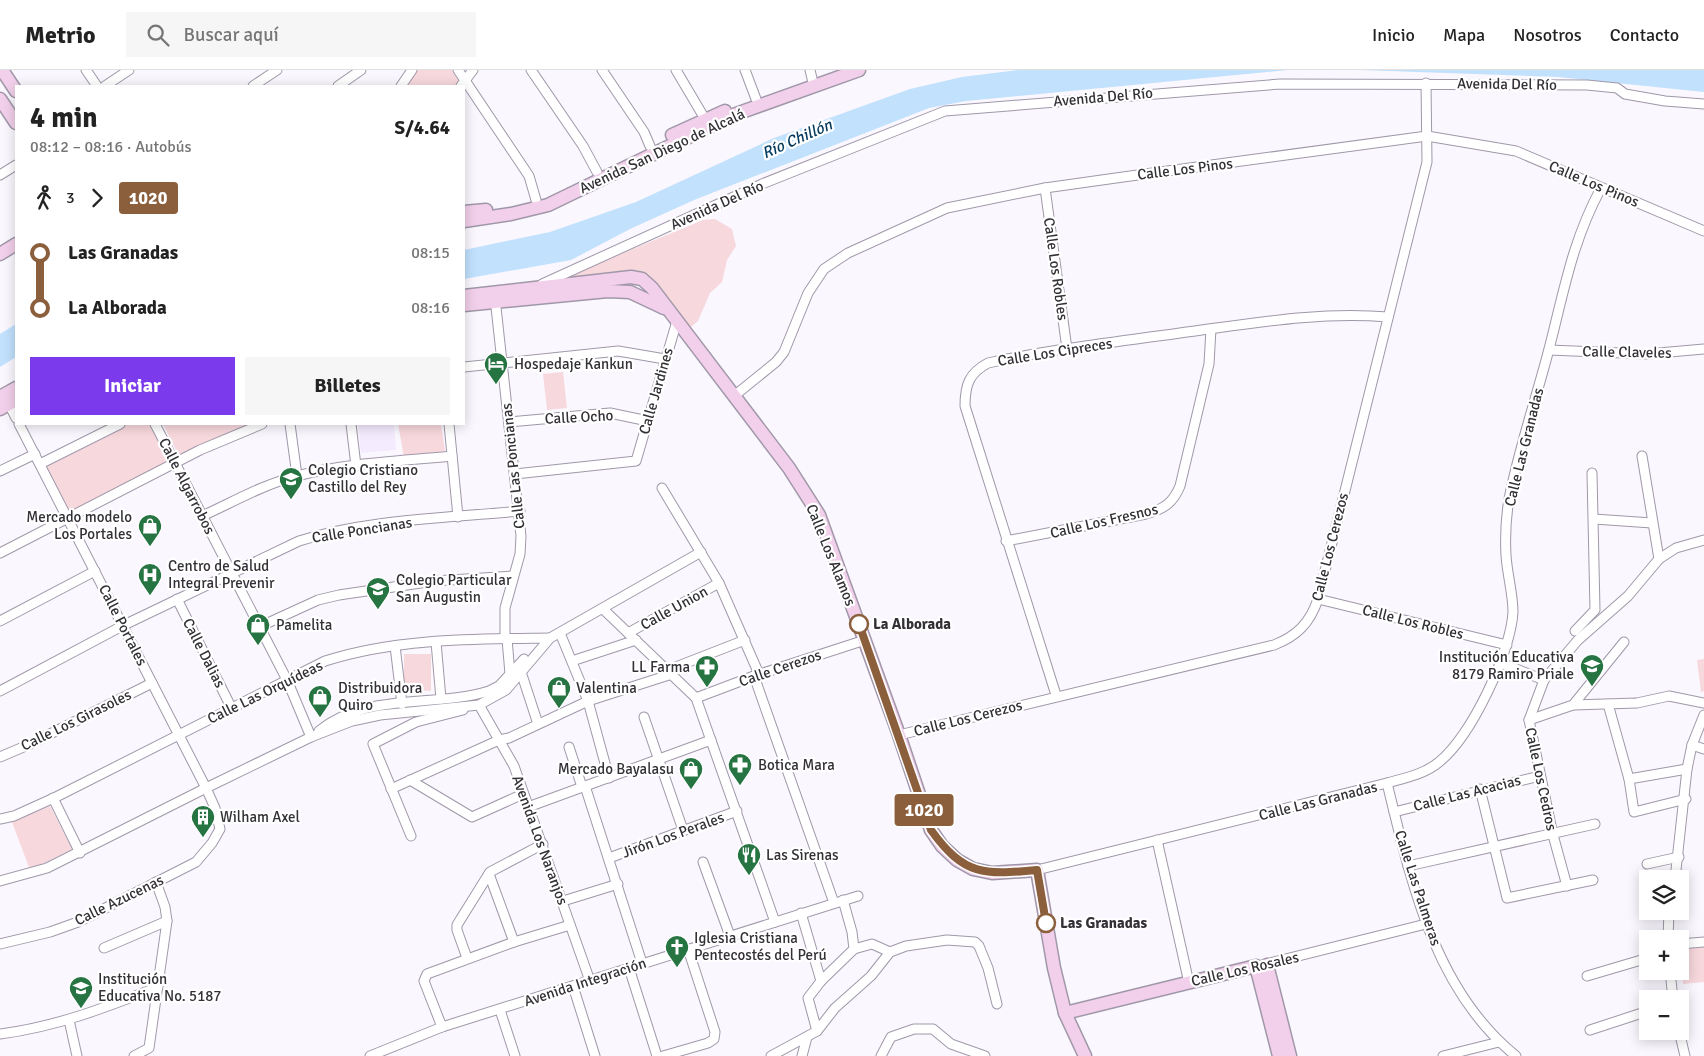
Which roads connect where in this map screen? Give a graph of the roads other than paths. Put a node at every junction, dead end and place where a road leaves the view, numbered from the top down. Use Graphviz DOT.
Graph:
graph roads {
  1 [pos="2,70"];
  2 [pos="86,70"];
  3 [pos="129,70"];
  4 [pos="277,70"];
  5 [pos="361,70"];
  6 [pos="412,70"];
  7 [pos="458,70"];
  8 [pos="473,70"];
  9 [pos="531,70"];
  10 [pos="602,70"];
  11 [pos="676,70"];
  12 [pos="745,70"];
  13 [pos="834,70"];
  14 [pos="859,70"];
  15 [pos="812,78"];
  16 [pos="463,83"];
  17 [pos="1426,83"];
  18 [pos="96,85"];
  19 [pos="106,85"];
  20 [pos="254,85"];
  21 [pos="339,85"];
  22 [pos="402,85"];
  23 [pos="465,86"];
  24 [pos="15,90"];
  25 [pos="0,99"];
  26 [pos="756,99"];
  27 [pos="1704,104"];
  28 [pos="705,119"];
  29 [pos="15,122"];
  30 [pos="1427,136"];
  31 [pos="650,146"];
  32 [pos="15,166"];
  33 [pos="597,172"];
  34 [pos="0,175"];
  35 [pos="1045,188"];
  36 [pos="1600,188"];
  37 [pos="536,200"];
  38 [pos="465,212"];
  39 [pos="465,221"];
  40 [pos="1704,230"];
  41 [pos="15,245"];
  42 [pos="0,254"];
  43 [pos="535,288"];
  44 [pos="465,296"];
  45 [pos="495,297"];
  46 [pos="465,305"];
  47 [pos="668,310"];
  48 [pos="1388,317"];
  49 [pos="676,321"];
  50 [pos="1211,329"];
  51 [pos="1067,349"];
  52 [pos="1704,349"];
  53 [pos="1549,350"];
  54 [pos="665,359"];
  55 [pos="502,362"];
  56 [pos="465,367"];
  57 [pos="15,390"];
  58 [pos="734,396"];
  59 [pos="6,403"];
  60 [pos="15,416"];
  61 [pos="648,421"];
  62 [pos="509,422"];
  63 [pos="20,425"];
  64 [pos="118,425"];
  65 [pos="156,425"];
  66 [pos="260,425"];
  67 [pos="290,425"];
  68 [pos="351,425"];
  69 [pos="449,425"];
  70 [pos="35,454"];
  71 [pos="452,456"];
  72 [pos="1642,456"];
  73 [pos="40,464"];
  74 [pos="176,465"];
  75 [pos="356,466"];
  76 [pos="0,471"];
  77 [pos="1592,473"];
  78 [pos="515,474"];
  79 [pos="297,476"];
  80 [pos="662,488"];
  81 [pos="520,511"];
  82 [pos="202,516"];
  83 [pos="458,517"];
  84 [pos="68,518"];
  85 [pos="1594,519"];
  86 [pos="1652,523"];
  87 [pos="1704,540"];
  88 [pos="1006,541"];
  89 [pos="701,552"];
  90 [pos="0,553"];
  91 [pos="1659,559"];
  92 [pos="96,571"];
  93 [pos="230,573"];
  94 [pos="514,576"];
  95 [pos="719,583"];
  96 [pos="177,599"];
  97 [pos="1318,599"];
  98 [pos="603,608"];
  99 [pos="0,621"];
  100 [pos="124,625"];
  101 [pos="259,627"];
  102 [pos="1575,631"];
  103 [pos="560,633"];
  104 [pos="628,633"];
  105 [pos="546,638"];
  106 [pos="506,639"];
  107 [pos="636,640"];
  108 [pos="745,640"];
  109 [pos="864,640"];
  110 [pos="436,642"];
  111 [pos="1624,642"];
  112 [pos="1507,645"];
  113 [pos="396,646"];
  114 [pos="572,661"];
  115 [pos="1501,663"];
  116 [pos="521,672"];
  117 [pos="670,672"];
  118 [pos="510,674"];
  119 [pos="757,675"];
  120 [pos="287,680"];
  121 [pos="1544,680"];
  122 [pos="152,683"];
  123 [pos="0,691"];
  124 [pos="1056,696"];
  125 [pos="696,698"];
  126 [pos="441,699"];
  127 [pos="588,701"];
  128 [pos="1704,703"];
  129 [pos="402,704"];
  130 [pos="1608,704"];
  131 [pos="478,705"];
  132 [pos="1573,705"];
  133 [pos="231,707"];
  134 [pos="1704,715"];
  135 [pos="644,718"];
  136 [pos="1529,720"];
  137 [pos="538,724"];
  138 [pos="899,735"];
  139 [pos="178,736"];
  140 [pos="311,737"];
  141 [pos="500,740"];
  142 [pos="711,740"];
  143 [pos="1692,745"];
  144 [pos="569,747"];
  145 [pos="1704,749"];
  146 [pos="0,756"];
  147 [pos="659,758"];
  148 [pos="1687,769"];
  149 [pos="1540,776"];
  150 [pos="609,778"];
  151 [pos="1629,779"];
  152 [pos="410,780"];
  153 [pos="1387,784"];
  154 [pos="584,787"];
  155 [pos="206,788"];
  156 [pos="391,789"];
  157 [pos="1480,789"];
  158 [pos="523,794"];
  159 [pos="53,798"];
  160 [pos="1686,798"];
  161 [pos="528,807"];
  162 [pos="738,811"];
  163 [pos="1394,812"];
  164 [pos="0,819"];
  165 [pos="1595,824"];
  166 [pos="220,829"];
  167 [pos="683,830"];
  168 [pos="1553,835"];
  169 [pos="411,836"];
  170 [pos="1157,840"];
  171 [pos="543,844"];
  172 [pos="1494,846"];
  173 [pos="80,853"];
  174 [pos="1679,857"];
  175 [pos="610,858"];
  176 [pos="703,862"];
  177 [pos="1647,864"];
  178 [pos="1408,866"];
  179 [pos="1037,870"];
  180 [pos="1677,870"];
  181 [pos="489,874"];
  182 [pos="1593,880"];
  183 [pos="0,882"];
  184 [pos="156,882"];
  185 [pos="618,884"];
  186 [pos="1567,886"];
  187 [pos="858,896"];
  188 [pos="563,901"];
  189 [pos="838,902"];
  190 [pos="802,913"];
  191 [pos="167,921"];
  192 [pos="775,922"];
  193 [pos="1426,924"];
  194 [pos="570,925"];
  195 [pos="730,936"];
  196 [pos="514,942"];
  197 [pos="1704,942"];
  198 [pos="1689,943"];
  199 [pos="0,944"];
  200 [pos="104,948"];
  201 [pos="688,949"];
  202 [pos="854,949"];
  203 [pos="890,952"];
  204 [pos="467,958"];
  205 [pos="1639,961"];
  206 [pos="642,963"];
  207 [pos="1261,966"];
  208 [pos="629,968"];
  209 [pos="1587,976"];
  210 [pos="590,981"];
  211 [pos="821,981"];
  212 [pos="1189,983"];
  213 [pos="573,986"];
  214 [pos="158,987"];
  215 [pos="997,1004"];
  216 [pos="500,1010"];
  217 [pos="1064,1014"];
  218 [pos="1639,1014"];
  219 [pos="68,1020"];
  220 [pos="442,1027"];
  221 [pos="1590,1030"];
  222 [pos="817,1032"];
  223 [pos="0,1034"];
  224 [pos="807,1037"];
  225 [pos="1681,1040"];
  226 [pos="1499,1042"];
  227 [pos="375,1055"];
  228 [pos="77,1056"];
  229 [pos="134,1056"];
  230 [pos="515,1056"];
  231 [pos="595,1056"];
  232 [pos="657,1056"];
  233 [pos="663,1056"];
  234 [pos="771,1056"];
  235 [pos="802,1056"];
  236 [pos="881,1056"];
  237 [pos="985,1056"];
  238 [pos="1085,1056"];
  239 [pos="1279,1056"];
  240 [pos="1290,1056"];
  241 [pos="1443,1056"];
  242 [pos="1516,1056"];
  243 [pos="1685,1056"];
  1 -- 24 [label="street"];
  2 -- 18 [label="street"];
  3 -- 19 [label="street"];
  4 -- 20 [label="street"];
  5 -- 21 [label="street"];
  6 -- 22 [label="street"];
  7 -- 16 [label="street"];
  8 -- 16 [label="street"];
  9 -- 33 [label="street"];
  10 -- 31 [label="street"];
  11 -- 28 [label="street"];
  12 -- 26 [label="street"];
  13 -- 15 [label="street, Avenida San Diego de Alcalá"];
  14 -- 15 [label="street, Avenida San Diego de Alcalá"];
  15 -- 26 [label="street, Avenida San Diego de Alcalá"];
  15 -- 39 [label="street, Avenida San Diego de Alcalá"];
  17 -- 27 [label="street, Avenida Del Río"];
  17 -- 30 [label="street, Calle Los Cerezos"];
  17 -- 43 [label="street, Avenida Del Río"];
  23 -- 37 [label="street"];
  25 -- 29 [label="street"];
  26 -- 28 [label="street, Avenida San Diego de Alcalá"];
  28 -- 31 [label="street, Avenida San Diego de Alcalá"];
  30 -- 35 [label="street, Calle Los Pinos"];
  30 -- 36 [label="street, Calle Los Pinos"];
  30 -- 48 [label="street, Calle Los Cerezos"];
  31 -- 33 [label="street, Avenida San Diego de Alcalá"];
  32 -- 34 [label="street"];
  33 -- 37 [label="street, Avenida San Diego de Alcalá"];
  35 -- 51 [label="street, Calle Los Robles"];
  35 -- 58 [label="street, Calle Los Pinos"];
  36 -- 40 [label="street, Calle Los Pinos"];
  36 -- 53 [label="street, Calle Las Granadas"];
  37 -- 38 [label="street, Avenida San Diego de Alcalá"];
  41 -- 42 [label="street"];
  43 -- 45 [label="street, Calle Los Alamos"];
  43 -- 47 [label="street, Calle Los Alamos"];
  44 -- 45 [label="street"];
  45 -- 46 [label="street"];
  45 -- 47 [label="street"];
  45 -- 55 [label="street, Calle Las Poncianas"];
  47 -- 49 [label="street, Calle Los Alamos"];
  48 -- 50 [label="street, Calle Los Cipreces"];
  48 -- 97 [label="street, Calle Los Cerezos"];
  49 -- 54 [label="street, Calle Jardines"];
  49 -- 58 [label="street, Calle Los Alamos"];
  50 -- 51 [label="street, Calle Los Cipreces"];
  50 -- 88 [label="street, Calle Los Fresnos"];
  51 -- 88 [label="street, Calle Los Cipreces"];
  52 -- 53 [label="street, Calle Claveles"];
  53 -- 112 [label="street, Calle Las Granadas"];
  54 -- 55 [label="street"];
  54 -- 61 [label="street, Calle Jardines"];
  55 -- 56 [label="street"];
  55 -- 62 [label="street, Calle Las Poncianas"];
  57 -- 59 [label="street"];
  58 -- 109 [label="street, Calle Los Alamos"];
  59 -- 60 [label="street"];
  61 -- 62 [label="street, Calle Ocho"];
  61 -- 78 [label="street, Calle Jardines"];
  62 -- 78 [label="street, Calle Las Poncianas"];
  63 -- 70 [label="street, Calle Portales"];
  64 -- 73 [label="street"];
  65 -- 74 [label="street, Calle Algarrobos"];
  66 -- 74 [label="street"];
  67 -- 79 [label="street"];
  68 -- 75 [label="street"];
  69 -- 71 [label="street"];
  70 -- 73 [label="street, Calle Portales"];
  70 -- 76 [label="street"];
  71 -- 75 [label="street"];
  71 -- 83 [label="street"];
  72 -- 86 [label="street"];
  73 -- 84 [label="street, Calle Portales"];
  74 -- 82 [label="street, Calle Algarrobos"];
  74 -- 84 [label="street"];
  75 -- 79 [label="street"];
  77 -- 85 [label="street"];
  78 -- 81 [label="street, Calle Las Poncianas"];
  79 -- 82 [label="street"];
  80 -- 89 [label="street"];
  81 -- 83 [label="street, Calle Poncianas"];
  81 -- 94 [label="street, Calle Las Poncianas"];
  82 -- 93 [label="street, Calle Algarrobos"];
  83 -- 93 [label="street, Calle Poncianas"];
  84 -- 90 [label="street"];
  84 -- 92 [label="street, Calle Portales"];
  85 -- 86 [label="street"];
  85 -- 102 [label="street"];
  86 -- 91 [label="street"];
  87 -- 91 [label="street, Calle Los Cedros"];
  88 -- 124 [label="street, Calle Los Cipreces"];
  89 -- 95 [label="street"];
  89 -- 98 [label="street"];
  91 -- 121 [label="street, Calle Los Cedros"];
  92 -- 99 [label="street"];
  92 -- 100 [label="street, Calle Portales"];
  93 -- 96 [label="street, Calle Poncianas"];
  93 -- 101 [label="street, Calle Algarrobos"];
  94 -- 101 [label="street"];
  94 -- 106 [label="street, Calle Las Poncianas"];
  95 -- 104 [label="street, Calle Union"];
  95 -- 108 [label="street"];
  96 -- 100 [label="street, Calle Poncianas"];
  96 -- 133 [label="street, Calle Dalias"];
  97 -- 112 [label="street, Calle Los Robles"];
  97 -- 124 [label="street, Calle Los Cerezos"];
  98 -- 103 [label="street"];
  98 -- 104 [label="street"];
  100 -- 122 [label="street, Calle Portales"];
  100 -- 123 [label="street, Calle Poncianas"];
  101 -- 120 [label="street, Calle Algarrobos"];
  103 -- 105 [label="street"];
  103 -- 114 [label="street"];
  104 -- 107 [label="street"];
  105 -- 106 [label="street, Calle Las Orquídeas"];
  105 -- 116 [label="street"];
  105 -- 118 [label="street"];
  106 -- 110 [label="street, Calle Las Orquídeas"];
  106 -- 118 [label="street, Calle Las Poncianas"];
  107 -- 114 [label="street"];
  107 -- 117 [label="street"];
  108 -- 117 [label="street"];
  108 -- 119 [label="street"];
  109 -- 119 [label="street, Calle Cerezos"];
  109 -- 138 [label="street, Calle Los Alamos"];
  110 -- 113 [label="street, Calle Las Orquídeas"];
  110 -- 126 [label="street"];
  111 -- 132 [label="street"];
  112 -- 115 [label="street, Calle Las Granadas"];
  113 -- 120 [label="street, Calle Las Orquídeas"];
  113 -- 129 [label="street"];
  114 -- 127 [label="street"];
  115 -- 121 [label="street"];
  115 -- 153 [label="street, Calle Las Granadas"];
  116 -- 131 [label="street"];
  116 -- 137 [label="street"];
  117 -- 125 [label="street"];
  117 -- 127 [label="street"];
  118 -- 126 [label="street"];
  119 -- 125 [label="street, Calle Cerezos"];
  119 -- 189 [label="street"];
  120 -- 133 [label="street, Calle Las Orquídeas"];
  120 -- 140 [label="street, Calle Algarrobos"];
  121 -- 136 [label="street, Calle Los Cedros"];
  122 -- 139 [label="street, Calle Portales"];
  122 -- 146 [label="street, Calle Los Girasoles"];
  124 -- 138 [label="street, Calle Los Cerezos"];
  125 -- 142 [label="street"];
  126 -- 129 [label="street"];
  127 -- 137 [label="street"];
  127 -- 150 [label="street"];
  128 -- 130 [label="street"];
  129 -- 140 [label="street"];
  130 -- 132 [label="street"];
  130 -- 151 [label="street"];
  131 -- 140 [label="street"];
  131 -- 141 [label="street, Avenida Los Naranjos"];
  131 -- 156 [label="street"];
  132 -- 136 [label="street"];
  133 -- 139 [label="street, Calle Las Orquídeas"];
  134 -- 143 [label="street"];
  135 -- 147 [label="street"];
  136 -- 149 [label="street, Calle Los Cedros"];
  137 -- 141 [label="street"];
  138 -- 179 [label="street, Calle Los Alamos"];
  139 -- 155 [label="street, Calle Portales"];
  139 -- 159 [label="street, Calle Las Orquídeas"];
  140 -- 155 [label="street"];
  141 -- 152 [label="street"];
  141 -- 158 [label="street, Avenida Los Naranjos"];
  142 -- 147 [label="street"];
  142 -- 162 [label="street"];
  143 -- 145 [label="street"];
  143 -- 148 [label="street"];
  144 -- 154 [label="street"];
  147 -- 150 [label="street"];
  147 -- 167 [label="street"];
  148 -- 151 [label="street"];
  148 -- 160 [label="street"];
  149 -- 157 [label="street, Calle Las Acacias"];
  149 -- 168 [label="street, Calle Los Cedros"];
  150 -- 154 [label="street"];
  151 -- 160 [label="street"];
  152 -- 156 [label="street"];
  152 -- 158 [label="street"];
  153 -- 163 [label="street, Calle Las Palmeras"];
  153 -- 170 [label="street, Calle Las Granadas"];
  154 -- 161 [label="street"];
  154 -- 175 [label="street"];
  155 -- 166 [label="street, Calle Portales"];
  155 -- 173 [label="street"];
  156 -- 169 [label="street"];
  157 -- 163 [label="street, Calle Las Acacias"];
  157 -- 172 [label="street"];
  158 -- 161 [label="street, Avenida Los Naranjos"];
  159 -- 164 [label="street, Calle Las Orquídeas"];
  159 -- 173 [label="street"];
  160 -- 174 [label="street"];
  161 -- 171 [label="street, Avenida Los Naranjos"];
  162 -- 167 [label="street, Jirón Los Perales"];
  162 -- 192 [label="street"];
  163 -- 178 [label="street, Calle Las Palmeras"];
  165 -- 168 [label="street"];
  166 -- 184 [label="street, Calle Azucenas"];
  167 -- 175 [label="street, Jirón Los Perales"];
  168 -- 172 [label="street"];
  168 -- 186 [label="street, Calle Los Cedros"];
  170 -- 179 [label="street, Calle Las Granadas"];
  170 -- 212 [label="street"];
  171 -- 181 [label="street"];
  171 -- 188 [label="street, Avenida Los Naranjos"];
  172 -- 178 [label="street"];
  172 -- 186 [label="street"];
  173 -- 183 [label="street"];
  174 -- 177 [label="street"];
  174 -- 180 [label="street"];
  175 -- 185 [label="street"];
  176 -- 195 [label="street"];
  178 -- 193 [label="street, Calle Las Palmeras"];
  179 -- 217 [label="street"];
  181 -- 196 [label="street"];
  181 -- 204 [label="street"];
  182 -- 186 [label="street"];
  184 -- 191 [label="street"];
  184 -- 199 [label="street, Calle Azucenas"];
  185 -- 188 [label="street"];
  185 -- 206 [label="street"];
  187 -- 189 [label="street, Avenida Integración"];
  188 -- 194 [label="street, Avenida Los Naranjos"];
  189 -- 190 [label="street, Avenida Integración"];
  189 -- 202 [label="street"];
  190 -- 192 [label="street, Avenida Integración"];
  190 -- 211 [label="street"];
  191 -- 200 [label="street"];
  191 -- 214 [label="street"];
  192 -- 195 [label="street, Avenida Integración"];
  193 -- 207 [label="street, Calle Los Rosales"];
  193 -- 226 [label="street, Calle Las Palmeras"];
  194 -- 196 [label="street"];
  194 -- 210 [label="street, Avenida Los Naranjos"];
  195 -- 201 [label="street, Avenida Integración"];
  196 -- 204 [label="street"];
  197 -- 198 [label="street"];
  201 -- 206 [label="street, Avenida Integración"];
  201 -- 233 [label="street"];
  202 -- 203 [label="street"];
  202 -- 211 [label="street"];
  203 -- 215 [label="street"];
  203 -- 222 [label="street"];
  204 -- 220 [label="street"];
  205 -- 209 [label="street"];
  206 -- 208 [label="street, Avenida Integración"];
  207 -- 212 [label="street, Calle Los Rosales"];
  207 -- 239 [label="street"];
  207 -- 240 [label="street"];
  208 -- 210 [label="street, Avenida Integración"];
  208 -- 232 [label="street"];
  210 -- 213 [label="street, Avenida Integración"];
  211 -- 222 [label="street"];
  212 -- 217 [label="street, Calle Los Rosales"];
  213 -- 216 [label="street, Avenida Integración"];
  213 -- 231 [label="street"];
  214 -- 219 [label="street"];
  214 -- 229 [label="street"];
  216 -- 220 [label="street, Avenida Integración"];
  216 -- 230 [label="street"];
  217 -- 238 [label="street"];
  218 -- 221 [label="street"];
  219 -- 223 [label="street"];
  219 -- 228 [label="street"];
  220 -- 227 [label="street, Avenida Integración"];
  222 -- 224 [label="street"];
  224 -- 234 [label="street"];
  224 -- 235 [label="street"];
  225 -- 243 [label="street"];
  226 -- 241 [label="street"];
  226 -- 242 [label="street, Calle Las Palmeras"];
  236 -- 237 [label="street"];
}
